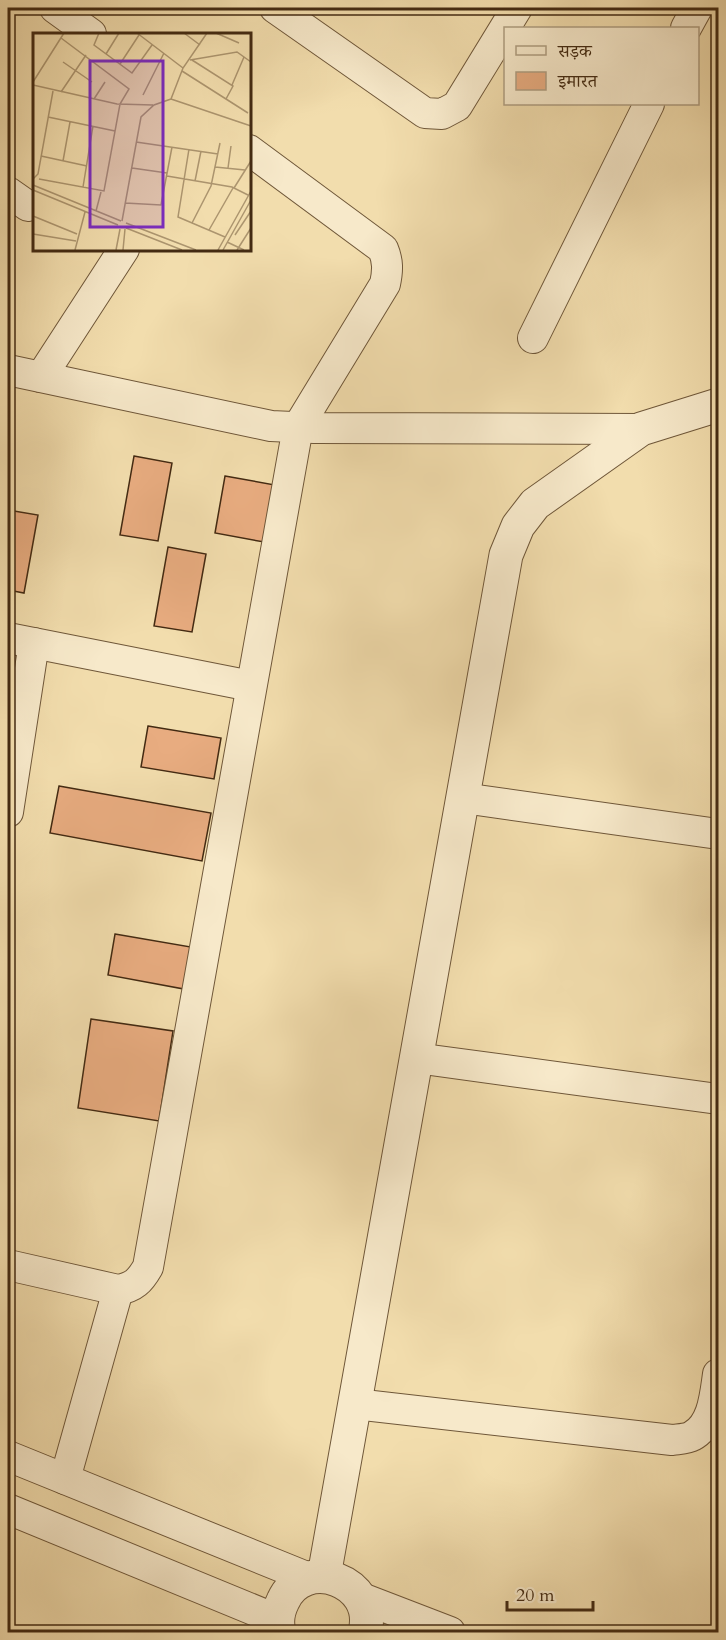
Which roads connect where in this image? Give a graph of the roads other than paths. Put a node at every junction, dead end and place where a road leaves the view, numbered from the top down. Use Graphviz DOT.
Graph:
graph roads {
  1 [pos="55,8"];
  2 [pos="275,8"];
  3 [pos="517,8"];
  4 [pos="697,8"];
  5 [pos="310,18"];
  6 [pos="505,27"];
  7 [pos="687,27"];
  8 [pos="504,29"];
  9 [pos="90,33"];
  10 [pos="649,105"];
  11 [pos="250,151"];
  12 [pos="123,250"];
  13 [pos="533,338"];
  14 [pos="8,370"];
  15 [pos="41,377"];
  16 [pos="718,405"];
  17 [pos="298,427"];
  18 [pos="641,429"];
  19 [pos="21,641"];
  20 [pos="251,686"];
  21 [pos="463,798"];
  22 [pos="8,812"];
  23 [pos="718,834"];
  24 [pos="416,1058"];
  25 [pos="718,1099"];
  26 [pos="8,1264"];
  27 [pos="118,1290"];
  28 [pos="718,1374"];
  29 [pos="355,1404"];
  30 [pos="8,1456"];
  31 [pos="65,1479"];
  32 [pos="8,1509"];
  33 [pos="317,1577"];
  34 [pos="359,1597"];
  35 [pos="278,1626"];
  36 [pos="365,1632"];
  37 [pos="450,1632"];
  1 -- 9 [label="street"];
  2 -- 5 [label="street"];
  3 -- 6 [label="street"];
  4 -- 7 [label="street"];
  5 -- 8 [label="street"];
  10 -- 13 [label="street"];
  11 -- 17 [label="street"];
  12 -- 15 [label="street"];
  14 -- 15 [label="street"];
  15 -- 17 [label="street"];
  16 -- 18 [label="street"];
  17 -- 18 [label="street"];
  17 -- 20 [label="street"];
  18 -- 21 [label="street"];
  19 -- 20 [label="street"];
  19 -- 22 [label="street"];
  20 -- 27 [label="street"];
  21 -- 23 [label="street"];
  21 -- 24 [label="street"];
  24 -- 25 [label="street"];
  24 -- 29 [label="street"];
  26 -- 27 [label="street"];
  27 -- 31 [label="street"];
  28 -- 29 [label="street"];
  29 -- 33 [label="street"];
  30 -- 31 [label="street"];
  31 -- 33 [label="street"];
  32 -- 35 [label="street"];
  33 -- 34 [label="street"];
  33 -- 35 [label="street"];
  34 -- 36 [label="street"];
  34 -- 37 [label="street"];
}
